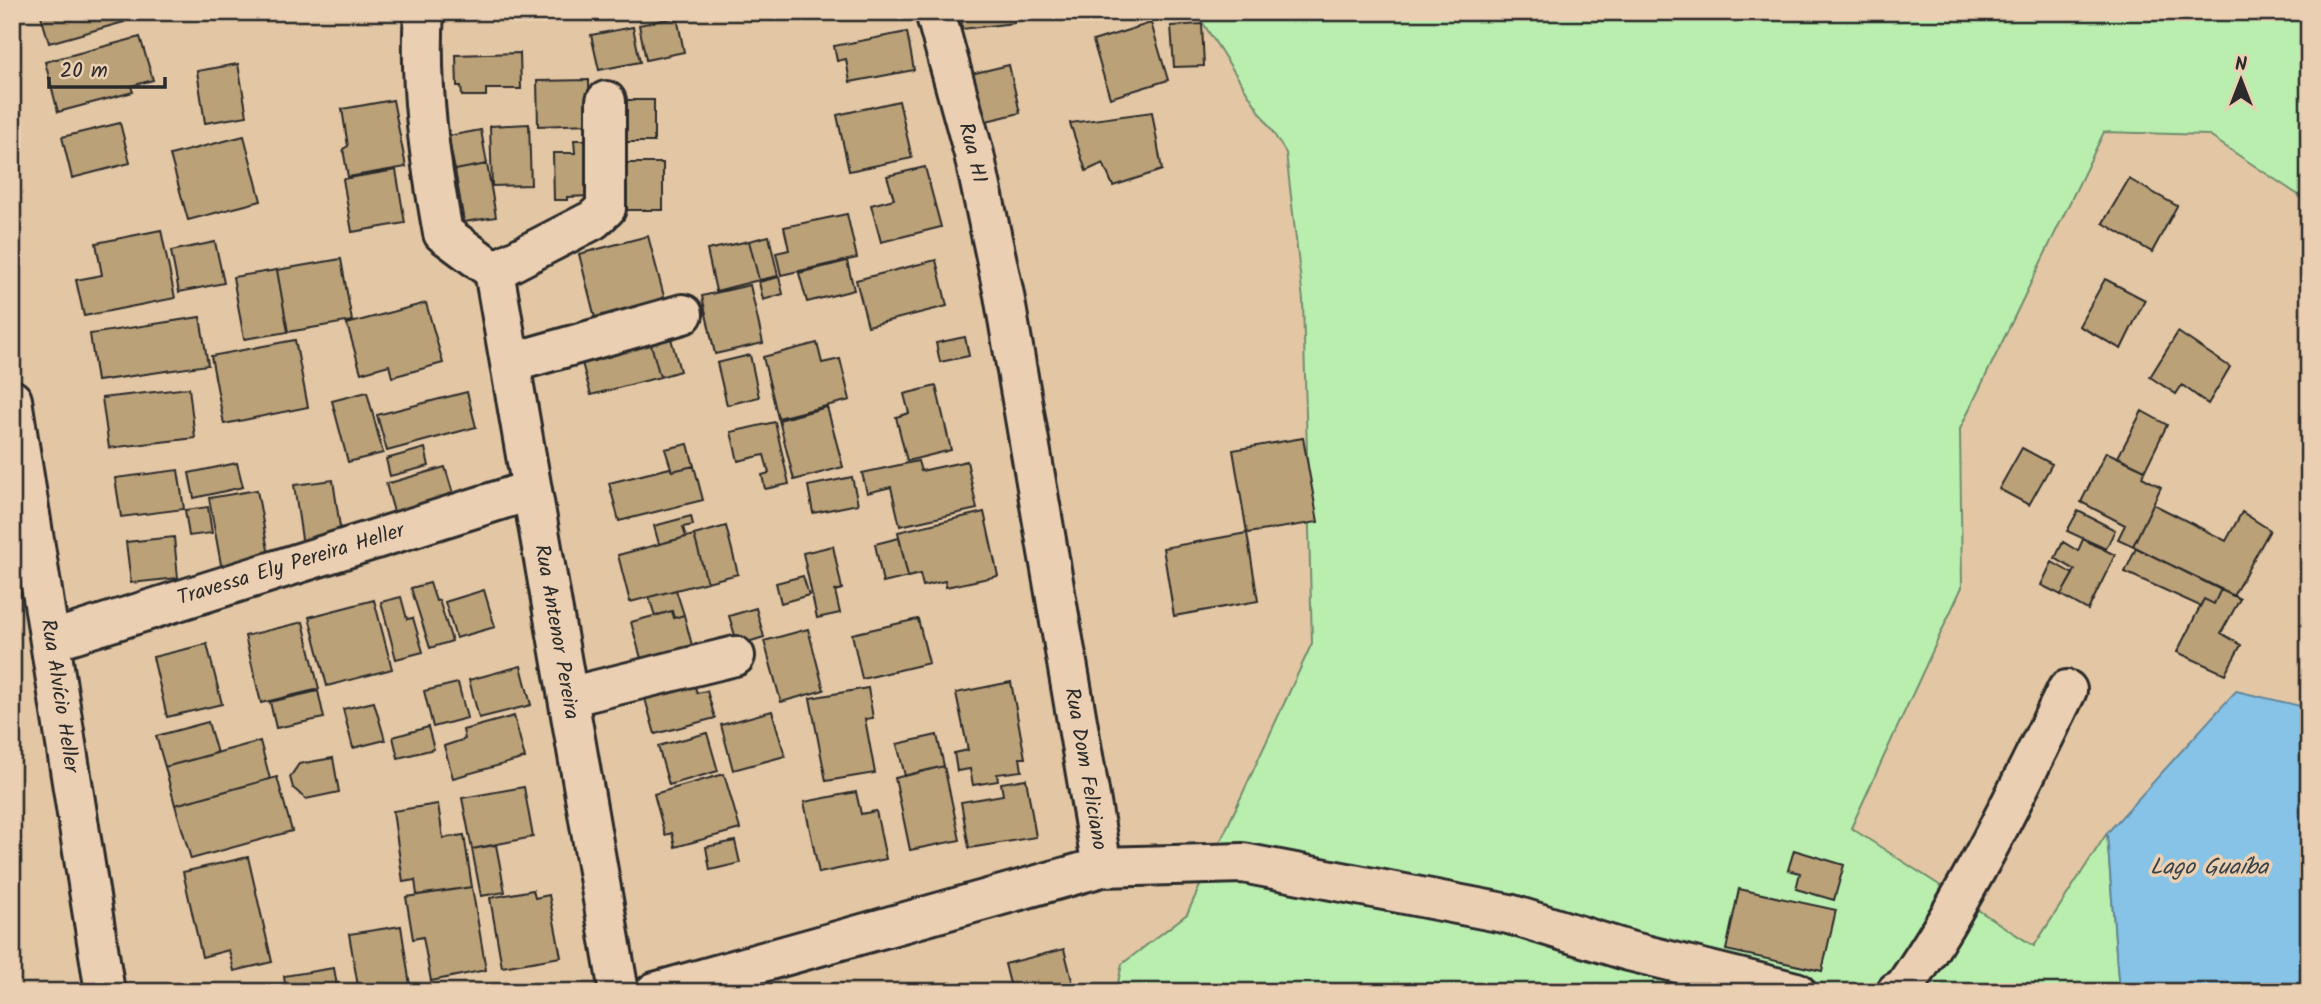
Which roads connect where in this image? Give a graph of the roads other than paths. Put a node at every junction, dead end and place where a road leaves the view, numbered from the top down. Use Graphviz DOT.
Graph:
graph roads {
  1 [pos="424,12"];
  2 [pos="935,12"];
  3 [pos="606,101"];
  4 [pos="494,271"];
  5 [pos="1004,295"];
  6 [pos="683,314"];
  7 [pos="510,363"];
  8 [pos="12,400"];
  9 [pos="532,490"];
  10 [pos="25,571"];
  11 [pos="50,641"];
  12 [pos="735,656"];
  13 [pos="2067,690"];
  14 [pos="568,697"];
  15 [pos="1102,867"];
  16 [pos="105,992"];
  17 [pos="619,992"];
  18 [pos="655,992"];
  19 [pos="1796,992"];
  20 [pos="1896,992"];
  1 -- 4 [label="street"];
  2 -- 5 [label="street, Rua H1"];
  3 -- 4 [label="street"];
  4 -- 7 [label="street, Rua Antenor Pereira"];
  5 -- 15 [label="street, Rua Dom Feliciano"];
  6 -- 7 [label="street"];
  7 -- 9 [label="street, Rua Antenor Pereira"];
  8 -- 10 [label="street, Rua Alvício Heller"];
  9 -- 11 [label="street, Travessa Ely Pereira Heller"];
  9 -- 14 [label="street, Rua Antenor Pereira"];
  10 -- 11 [label="street, Rua Alvício Heller"];
  11 -- 16 [label="street, Rua Alvício Heller"];
  12 -- 14 [label="street"];
  13 -- 20 [label="street"];
  14 -- 17 [label="street, Rua Antenor Pereira"];
  15 -- 18 [label="street, Rua Dom Feliciano"];
  15 -- 19 [label="street"];
}
